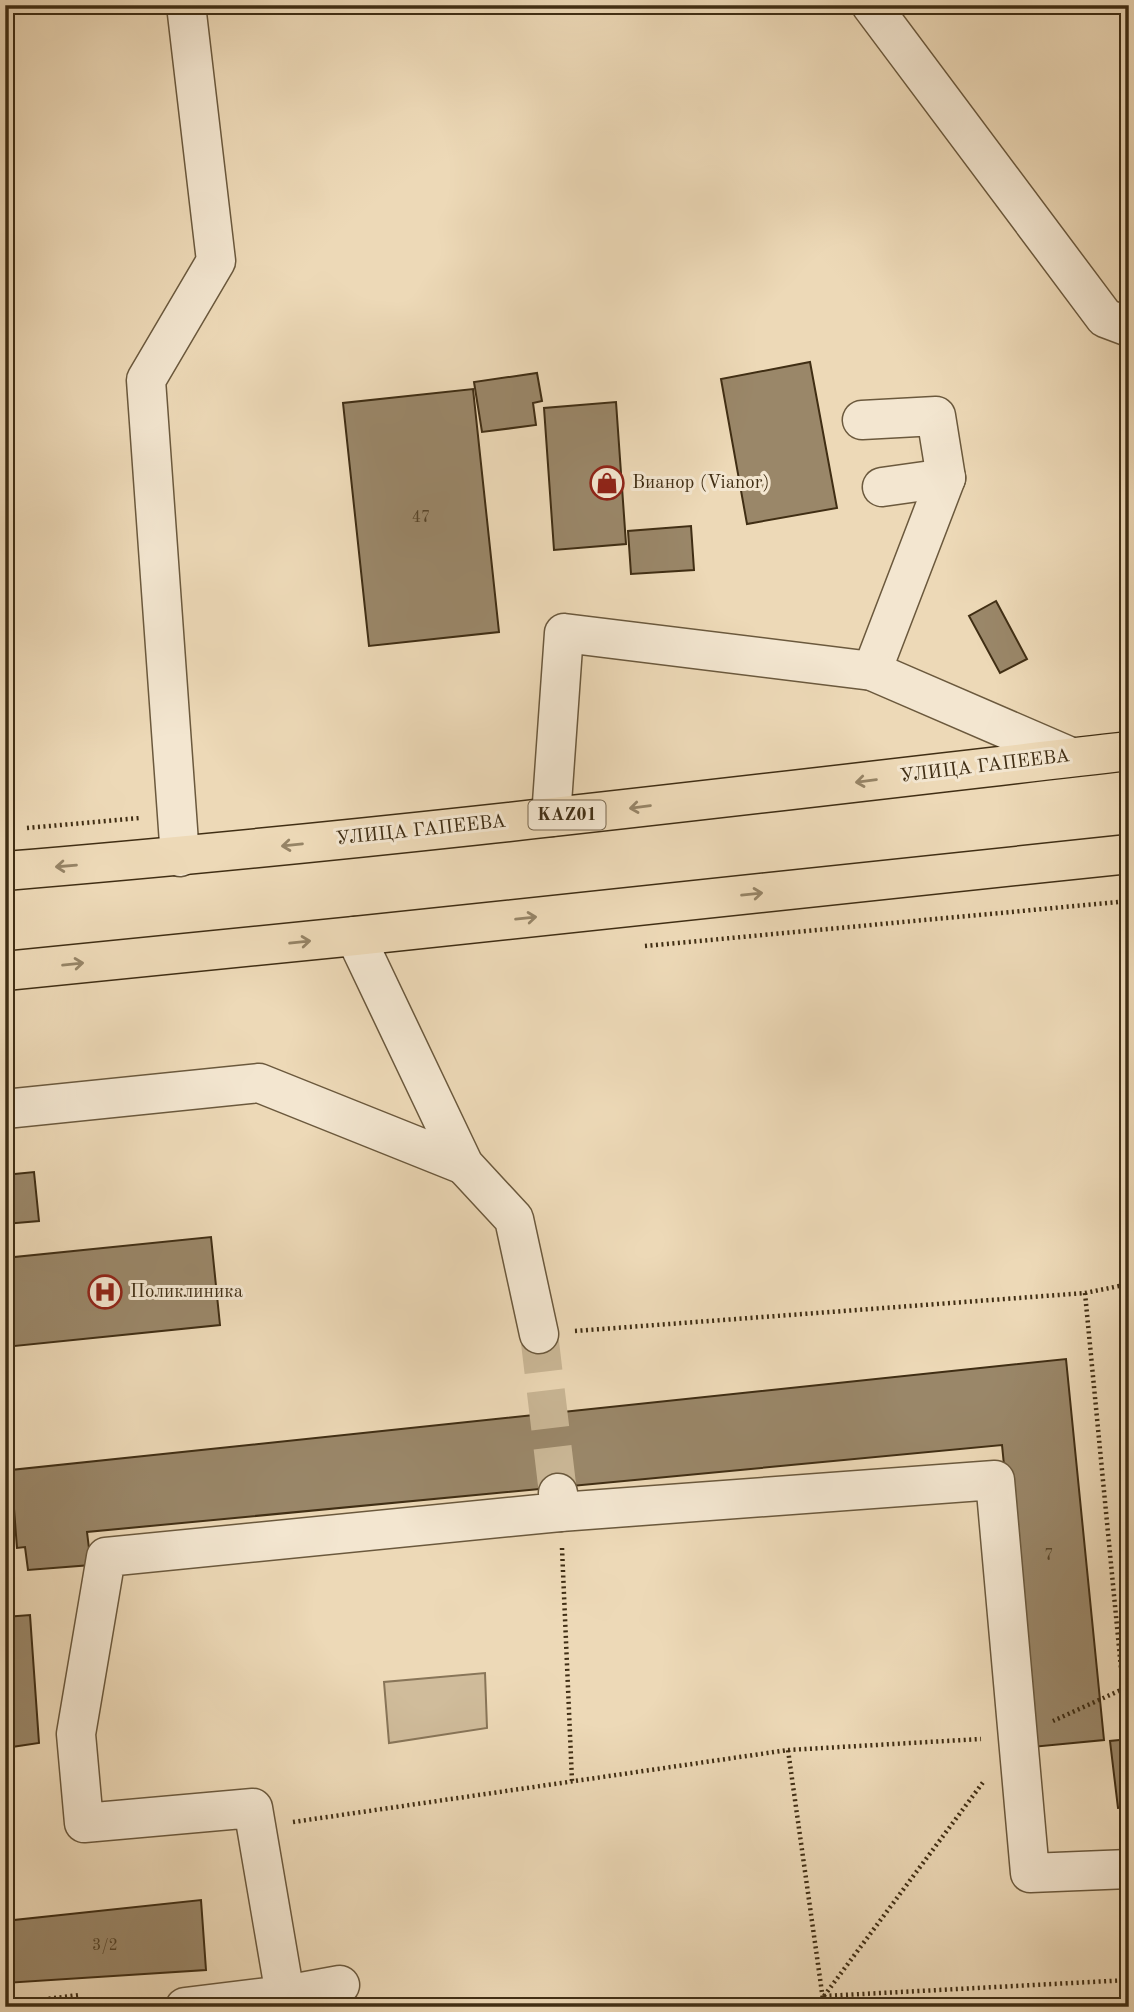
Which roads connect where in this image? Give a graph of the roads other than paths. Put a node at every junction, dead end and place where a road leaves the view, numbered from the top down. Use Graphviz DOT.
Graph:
graph roads {
  1 [pos="186,5"];
  2 [pos="871,5"];
  3 [pos="1129,327"];
  4 [pos="862,420"];
  5 [pos="946,478"];
  6 [pos="882,486"];
  7 [pos="872,671"];
  8 [pos="1129,751"];
  9 [pos="1071,757"];
  10 [pos="551,817"];
  11 [pos="1129,854"];
  12 [pos="180,857"];
  13 [pos="5,872"];
  14 [pos="355,936"];
  15 [pos="5,971"];
  16 [pos="5,1109"];
  17 [pos="464,1165"];
  18 [pos="539,1334"];
  19 [pos="1129,1869"];
  20 [pos="341,1984"];
  21 [pos="285,1995"];
  22 [pos="185,2007"];
  1 -- 12 [label="lane"];
  2 -- 3 [label="lane"];
  4 -- 5 [label="lane"];
  5 -- 6 [label="lane"];
  5 -- 7 [label="lane"];
  7 -- 9 [label="lane"];
  7 -- 10 [label="lane"];
  8 -- 9 [label="highway, УЛИЦА ГАПЕЕВА / KАZ01"];
  9 -- 10 [label="highway, УЛИЦА ГАПЕЕВА / KАZ01, one-way"];
  10 -- 12 [label="highway, УЛИЦА ГАПЕЕВА / KАZ01, one-way"];
  14 -- 11 [label="highway, one-way"];
  12 -- 13 [label="highway, УЛИЦА ГАПЕЕВА / KАZ01, one-way"];
  15 -- 14 [label="highway, one-way"];
  14 -- 17 [label="lane"];
  16 -- 17 [label="lane"];
  17 -- 18 [label="lane"];
  19 -- 21 [label="lane"];
  20 -- 21 [label="lane"];
  21 -- 22 [label="lane"];
}
